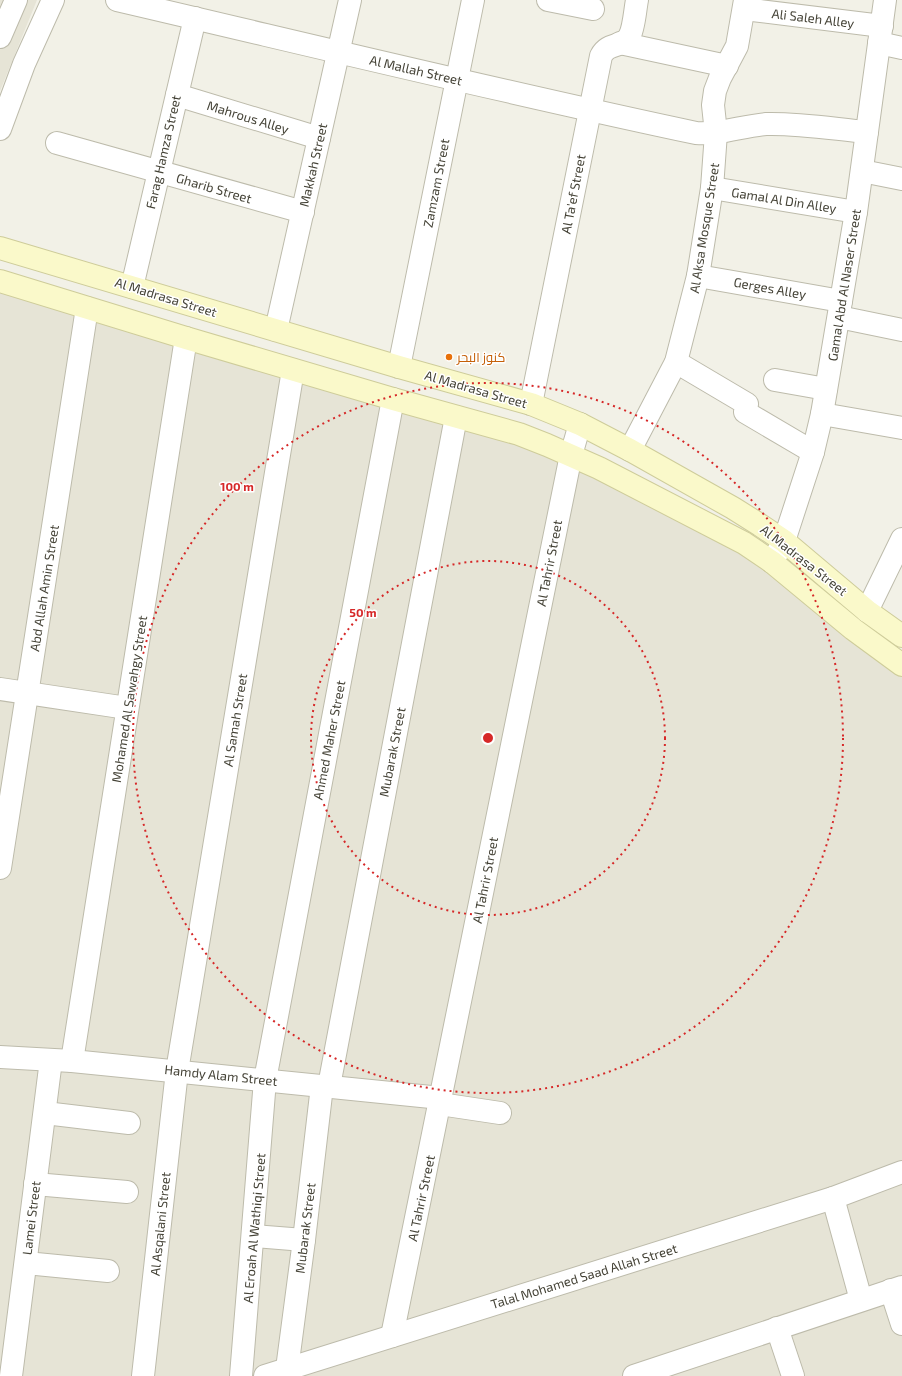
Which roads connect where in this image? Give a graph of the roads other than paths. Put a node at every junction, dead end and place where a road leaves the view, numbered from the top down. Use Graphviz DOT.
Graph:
graph roads {
  1 [pos="16,0"];
  2 [pos="53,0"];
  3 [pos="117,0"];
  4 [pos="350,0"];
  5 [pos="473,0"];
  6 [pos="548,0"];
  7 [pos="637,0"];
  8 [pos="885,0"];
  9 [pos="745,5"];
  10 [pos="593,9"];
  11 [pos="195,18"];
  12 [pos="881,35"];
  13 [pos="0,37"];
  14 [pos="620,43"];
  15 [pos="902,48"];
  16 [pos="338,52"];
  17 [pos="727,66"];
  18 [pos="456,80"];
  19 [pos="177,96"];
  20 [pos="590,110"];
  21 [pos="0,129"];
  22 [pos="867,132"];
  23 [pos="716,133"];
  24 [pos="319,138"];
  25 [pos="57,144"];
  26 [pos="862,171"];
  27 [pos="159,172"];
  28 [pos="902,179"];
  29 [pos="712,188"];
  30 [pos="303,212"];
  31 [pos="856,212"];
  32 [pos="0,248"];
  33 [pos="698,276"];
  34 [pos="0,281"];
  35 [pos="132,287"];
  36 [pos="87,308"];
  37 [pos="840,309"];
  38 [pos="276,330"];
  39 [pos="902,330"];
  40 [pos="186,338"];
  41 [pos="676,362"];
  42 [pos="400,367"];
  43 [pos="293,370"];
  44 [pos="775,380"];
  45 [pos="826,389"];
  46 [pos="393,399"];
  47 [pos="531,404"];
  48 [pos="822,414"];
  49 [pos="456,417"];
  50 [pos="580,424"];
  51 [pos="902,428"];
  52 [pos="630,450"];
  53 [pos="813,452"];
  54 [pos="571,455"];
  55 [pos="784,541"];
  56 [pos="900,550"];
  57 [pos="772,562"];
  58 [pos="867,611"];
  59 [pos="902,636"];
  60 [pos="902,665"];
  61 [pos="0,689"];
  62 [pos="27,693"];
  63 [pos="127,708"];
  64 [pos="0,868"];
  65 [pos="0,1057"];
  66 [pos="62,1060"];
  67 [pos="177,1071"];
  68 [pos="265,1080"];
  69 [pos="325,1086"];
  70 [pos="441,1101"];
  71 [pos="44,1113"];
  72 [pos="500,1113"];
  73 [pos="129,1123"];
  74 [pos="902,1172"];
  75 [pos="35,1184"];
  76 [pos="127,1192"];
  77 [pos="833,1198"];
  78 [pos="253,1236"];
  79 [pos="304,1240"];
  80 [pos="26,1263"];
  81 [pos="108,1271"];
  82 [pos="896,1288"];
  83 [pos="862,1300"];
  84 [pos="902,1324"];
  85 [pos="777,1328"];
  86 [pos="392,1336"];
  87 [pos="287,1369"];
  88 [pos="11,1376"];
  89 [pos="143,1376"];
  90 [pos="241,1376"];
  91 [pos="265,1376"];
  92 [pos="634,1376"];
  93 [pos="793,1376"];
  1 -- 13 [label="street"];
  2 -- 21 [label="street"];
  3 -- 11 [label="street, Al Mallah Street"];
  4 -- 16 [label="street, Makkah Street"];
  5 -- 18 [label="street, Zamzam Street"];
  6 -- 10 [label="street"];
  7 -- 14 [label="street, Al Ta'ef Street"];
  8 -- 12 [label="street, Gamal Abd Al Naser Street"];
  9 -- 12 [label="street, Ali Saleh Alley"];
  9 -- 17 [label="street, Al Aksa Mosque Street"];
  11 -- 16 [label="street, Al Mallah Street"];
  11 -- 19 [label="street, Farag Hamza Street"];
  12 -- 15 [label="street, Ali Saleh Alley"];
  12 -- 22 [label="street, Gamal Abd Al Naser Street"];
  14 -- 17 [label="street"];
  14 -- 20 [label="street, Al Ta'ef Street"];
  16 -- 18 [label="street, Al Mallah Street"];
  16 -- 24 [label="street, Makkah Street"];
  17 -- 23 [label="street, Al Aksa Mosque Street"];
  18 -- 20 [label="street, Al Mallah Street"];
  18 -- 42 [label="street, Zamzam Street"];
  19 -- 24 [label="street, Mahrous Alley"];
  19 -- 27 [label="street, Farag Hamza Street"];
  20 -- 23 [label="street, Al Mallah Street"];
  20 -- 47 [label="street, Al Ta'ef Street"];
  22 -- 23 [label="street, Al Mallah Street"];
  22 -- 26 [label="street, Gamal Abd Al Naser Street"];
  23 -- 29 [label="street, Al Aksa Mosque Street"];
  24 -- 30 [label="street, Makkah Street"];
  25 -- 27 [label="street, Gharib Street"];
  26 -- 28 [label="street"];
  26 -- 31 [label="street, Gamal Abd Al Naser Street"];
  27 -- 30 [label="street, Gharib Street"];
  27 -- 35 [label="street, Farag Hamza Street"];
  29 -- 31 [label="street, Gamal Al Din Alley"];
  29 -- 33 [label="street, Al Aksa Mosque Street"];
  30 -- 38 [label="street, Makkah Street"];
  31 -- 37 [label="street, Gamal Abd Al Naser Street"];
  32 -- 35 [label="main road, Al Madrasa Street"];
  33 -- 37 [label="street, Gerges Alley"];
  33 -- 41 [label="street, Al Aksa Mosque Street"];
  34 -- 36 [label="main road, Al Madrasa Street"];
  35 -- 38 [label="main road, Al Madrasa Street"];
  36 -- 40 [label="main road, Al Madrasa Street"];
  36 -- 62 [label="street, Abd Allah Amin Street"];
  37 -- 39 [label="street, Gerges Alley"];
  37 -- 45 [label="street, Gamal Abd Al Naser Street"];
  38 -- 42 [label="main road, Al Madrasa Street"];
  40 -- 43 [label="main road, Al Madrasa Street"];
  40 -- 63 [label="street, Mohamed Al Sawahgy Street"];
  41 -- 52 [label="street, Al Aksa Mosque Street"];
  41 -- 53 [label="street"];
  42 -- 47 [label="main road, Al Madrasa Street"];
  43 -- 46 [label="main road, Al Madrasa Street"];
  43 -- 67 [label="street, Al Samah Street"];
  44 -- 45 [label="street"];
  45 -- 48 [label="street, Gamal Abd Al Naser Street"];
  46 -- 49 [label="main road, Al Madrasa Street"];
  46 -- 68 [label="street, Ahmed Maher Street"];
  47 -- 50 [label="main road, Al Madrasa Street"];
  48 -- 51 [label="street"];
  48 -- 53 [label="street, Gamal Abd Al Naser Street"];
  49 -- 54 [label="main road, Al Madrasa Street"];
  49 -- 69 [label="street, Mubarak Street"];
  50 -- 52 [label="main road, Al Madrasa Street"];
  50 -- 54 [label="street, Al Tahrir Street"];
  52 -- 55 [label="main road, Al Madrasa Street"];
  53 -- 55 [label="street, Gamal Abd Al Naser Street"];
  54 -- 57 [label="main road, Al Madrasa Street"];
  54 -- 70 [label="street, Al Tahrir Street"];
  55 -- 57 [label="street, Gamal Abd Al Naser Street"];
  55 -- 58 [label="main road, Al Madrasa Street"];
  56 -- 58 [label="street"];
  57 -- 60 [label="main road, Al Madrasa Street"];
  58 -- 59 [label="main road, Al Madrasa Street"];
  61 -- 62 [label="street"];
  62 -- 63 [label="street"];
  62 -- 64 [label="street, Abd Allah Amin Street"];
  63 -- 66 [label="street, Mohamed Al Sawahgy Street"];
  65 -- 66 [label="street, Hamdy Alam Street"];
  66 -- 67 [label="street, Hamdy Alam Street"];
  66 -- 71 [label="street, Lamei Street"];
  67 -- 68 [label="street, Hamdy Alam Street"];
  67 -- 89 [label="street, Al Asqalani Street"];
  68 -- 69 [label="street, Hamdy Alam Street"];
  68 -- 78 [label="street, Al Eroah Al Wathiqi Street"];
  69 -- 70 [label="street, Hamdy Alam Street"];
  69 -- 79 [label="street, Mubarak Street"];
  70 -- 72 [label="street, Hamdy Alam Street"];
  70 -- 86 [label="street, Al Tahrir Street"];
  71 -- 73 [label="street"];
  71 -- 75 [label="street, Lamei Street"];
  74 -- 77 [label="street, Talal Mohamed Saad Allah Street"];
  75 -- 76 [label="street"];
  75 -- 80 [label="street, Lamei Street"];
  77 -- 83 [label="street"];
  77 -- 86 [label="street, Talal Mohamed Saad Allah Street"];
  78 -- 79 [label="street"];
  78 -- 90 [label="street, Al Eroah Al Wathiqi Street"];
  79 -- 87 [label="street, Mubarak Street"];
  80 -- 81 [label="street"];
  80 -- 88 [label="street, Lamei Street"];
  82 -- 83 [label="street"];
  82 -- 84 [label="street"];
  83 -- 85 [label="street"];
  85 -- 92 [label="street"];
  85 -- 93 [label="street"];
  86 -- 87 [label="street, Talal Mohamed Saad Allah Street"];
  87 -- 91 [label="street, Talal Mohamed Saad Allah Street"];
}
